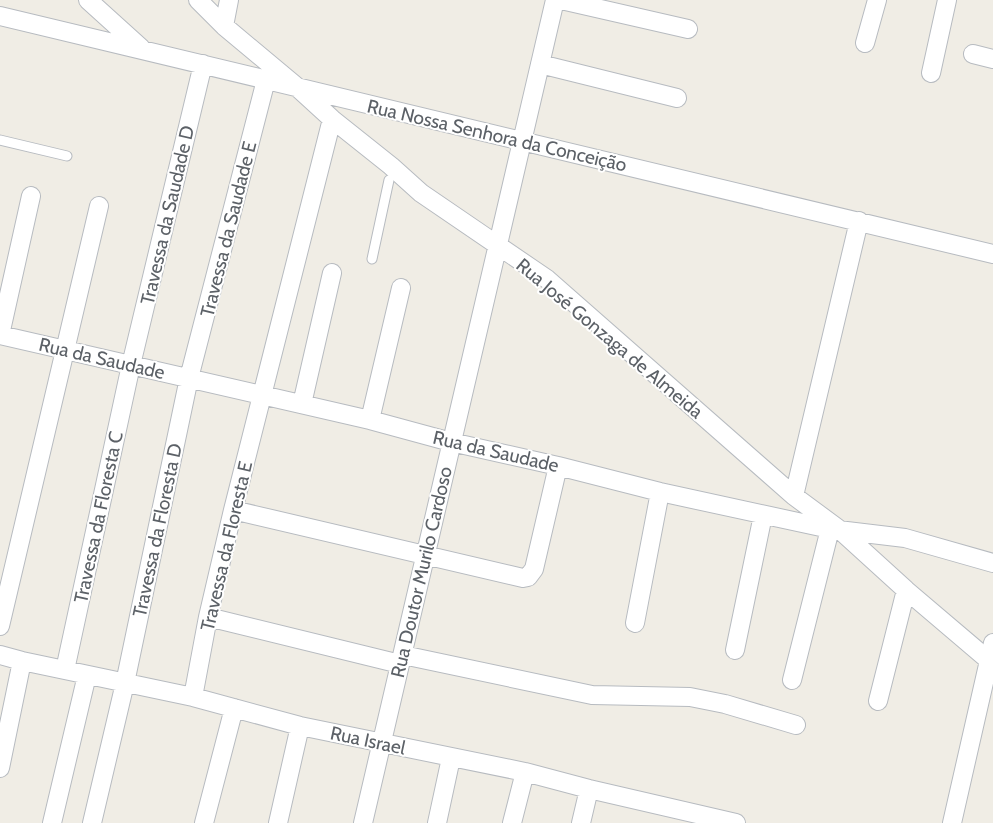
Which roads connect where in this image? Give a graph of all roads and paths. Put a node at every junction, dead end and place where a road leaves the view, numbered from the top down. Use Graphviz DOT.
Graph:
graph roads {
  1 [pos="88,0"];
  2 [pos="198,0"];
  3 [pos="229,0"];
  4 [pos="554,0"];
  5 [pos="560,0"];
  6 [pos="877,0"];
  7 [pos="947,0"];
  8 [pos="0,16"];
  9 [pos="224,26"];
  10 [pos="688,29"];
  11 [pos="865,43"];
  12 [pos="144,50"];
  13 [pos="972,54"];
  14 [pos="993,60"];
  15 [pos="203,64"];
  16 [pos="540,64"];
  17 [pos="931,73"];
  18 [pos="266,80"];
  19 [pos="297,87"];
  20 [pos="677,98"];
  21 [pos="332,119"];
  22 [pos="0,140"];
  23 [pos="522,141"];
  24 [pos="67,156"];
  25 [pos="390,173"];
  26 [pos="30,196"];
  27 [pos="99,206"];
  28 [pos="859,221"];
  29 [pos="498,245"];
  30 [pos="993,254"];
  31 [pos="372,259"];
  32 [pos="332,273"];
  33 [pos="401,288"];
  34 [pos="0,335"];
  35 [pos="64,350"];
  36 [pos="131,365"];
  37 [pos="189,378"];
  38 [pos="263,395"];
  39 [pos="302,404"];
  40 [pos="370,420"];
  41 [pos="452,442"];
  42 [pos="558,466"];
  43 [pos="660,492"];
  44 [pos="794,496"];
  45 [pos="233,510"];
  46 [pos="763,515"];
  47 [pos="835,530"];
  48 [pos="425,556"];
  49 [pos="993,563"];
  50 [pos="906,590"];
  51 [pos="208,617"];
  52 [pos="635,623"];
  53 [pos="0,626"];
  54 [pos="993,643"];
  55 [pos="735,650"];
  56 [pos="0,654"];
  57 [pos="401,659"];
  58 [pos="22,661"];
  59 [pos="991,663"];
  60 [pos="65,670"];
  61 [pos="87,675"];
  62 [pos="792,680"];
  63 [pos="125,683"];
  64 [pos="193,697"];
  65 [pos="878,701"];
  66 [pos="234,708"];
  67 [pos="796,725"];
  68 [pos="300,726"];
  69 [pos="381,743"];
  70 [pos="451,758"];
  71 [pos="0,768"];
  72 [pos="525,772"];
  73 [pos="589,789"];
  74 [pos="52,823"];
  75 [pos="92,823"];
  76 [pos="204,823"];
  77 [pos="278,823"];
  78 [pos="363,823"];
  79 [pos="437,823"];
  80 [pos="512,823"];
  81 [pos="581,823"];
  82 [pos="736,823"];
  83 [pos="952,823"];
  1 -- 12 [label="street"];
  2 -- 9 [label="street, Rua José Gonzaga de Almeida"];
  3 -- 9 [label="street"];
  4 -- 16 [label="street, Rua Doutor Murilo Cardoso"];
  5 -- 10 [label="street"];
  6 -- 11 [label="street"];
  7 -- 17 [label="street"];
  8 -- 12 [label="street, Rua Nossa Senhora da Conceição"];
  9 -- 19 [label="street, Rua José Gonzaga de Almeida"];
  12 -- 15 [label="street, Rua Nossa Senhora da Conceição"];
  13 -- 14 [label="street"];
  15 -- 18 [label="street, Rua Nossa Senhora da Conceição"];
  15 -- 36 [label="street, Travessa da Saudade D"];
  16 -- 20 [label="street"];
  16 -- 23 [label="street, Rua Doutor Murilo Cardoso"];
  18 -- 19 [label="street, Rua Nossa Senhora da Conceição"];
  18 -- 37 [label="street, Travessa da Saudade E"];
  19 -- 21 [label="street, Rua José Gonzaga de Almeida"];
  19 -- 23 [label="street, Rua Nossa Senhora da Conceição"];
  21 -- 25 [label="street, Rua José Gonzaga de Almeida"];
  21 -- 38 [label="street, Travessa da Floresta E"];
  22 -- 24 [label="lane"];
  23 -- 28 [label="street, Rua Nossa Senhora da Conceição"];
  23 -- 29 [label="street, Rua Doutor Murilo Cardoso"];
  25 -- 29 [label="street, Rua José Gonzaga de Almeida"];
  25 -- 31 [label="lane"];
  26 -- 34 [label="street"];
  27 -- 35 [label="street"];
  28 -- 30 [label="street, Rua Nossa Senhora da Conceição"];
  28 -- 44 [label="street"];
  29 -- 41 [label="street, Rua Doutor Murilo Cardoso"];
  29 -- 44 [label="street, Rua José Gonzaga de Almeida"];
  32 -- 39 [label="street"];
  33 -- 40 [label="street"];
  34 -- 35 [label="street, Rua da Saudade"];
  35 -- 36 [label="street, Rua da Saudade"];
  35 -- 53 [label="street"];
  36 -- 37 [label="street, Rua da Saudade"];
  36 -- 60 [label="street, Travessa da Floresta C"];
  37 -- 38 [label="street, Rua da Saudade"];
  37 -- 63 [label="street, Travessa da Floresta D"];
  38 -- 39 [label="street, Rua da Saudade"];
  38 -- 45 [label="street, Travessa da Floresta E"];
  39 -- 40 [label="street, Rua da Saudade"];
  40 -- 41 [label="street, Rua da Saudade"];
  41 -- 42 [label="street, Rua da Saudade"];
  41 -- 48 [label="street, Rua Doutor Murilo Cardoso"];
  42 -- 43 [label="street, Rua da Saudade"];
  42 -- 48 [label="street"];
  43 -- 46 [label="street, Rua da Saudade"];
  43 -- 52 [label="street"];
  44 -- 47 [label="street, Rua José Gonzaga de Almeida"];
  45 -- 48 [label="street"];
  45 -- 51 [label="street, Travessa da Floresta E"];
  46 -- 47 [label="street, Rua da Saudade"];
  46 -- 55 [label="street"];
  47 -- 49 [label="street, Rua da Saudade"];
  47 -- 50 [label="street, Rua José Gonzaga de Almeida"];
  47 -- 62 [label="street"];
  48 -- 57 [label="street, Rua Doutor Murilo Cardoso"];
  50 -- 59 [label="street, Rua José Gonzaga de Almeida"];
  50 -- 65 [label="street"];
  51 -- 57 [label="street"];
  51 -- 64 [label="street, Travessa da Floresta E"];
  54 -- 59 [label="street"];
  56 -- 58 [label="street, Rua Israel"];
  57 -- 67 [label="street"];
  57 -- 69 [label="street, Rua Doutor Murilo Cardoso"];
  58 -- 60 [label="street, Rua Israel"];
  58 -- 71 [label="street"];
  59 -- 83 [label="street"];
  60 -- 61 [label="street, Rua Israel"];
  61 -- 63 [label="street, Rua Israel"];
  61 -- 74 [label="street"];
  63 -- 64 [label="street, Rua Israel"];
  63 -- 75 [label="street, Travessa da Floresta D"];
  64 -- 66 [label="street, Rua Israel"];
  66 -- 68 [label="street, Rua Israel"];
  66 -- 76 [label="street"];
  68 -- 69 [label="street, Rua Israel"];
  68 -- 77 [label="street"];
  69 -- 70 [label="street, Rua Israel"];
  69 -- 78 [label="street, Rua Doutor Murilo Cardoso"];
  70 -- 72 [label="street, Rua Israel"];
  70 -- 79 [label="street"];
  72 -- 73 [label="street, Rua Israel"];
  72 -- 80 [label="street"];
  73 -- 81 [label="street"];
  73 -- 82 [label="street, Rua Israel"];
}
